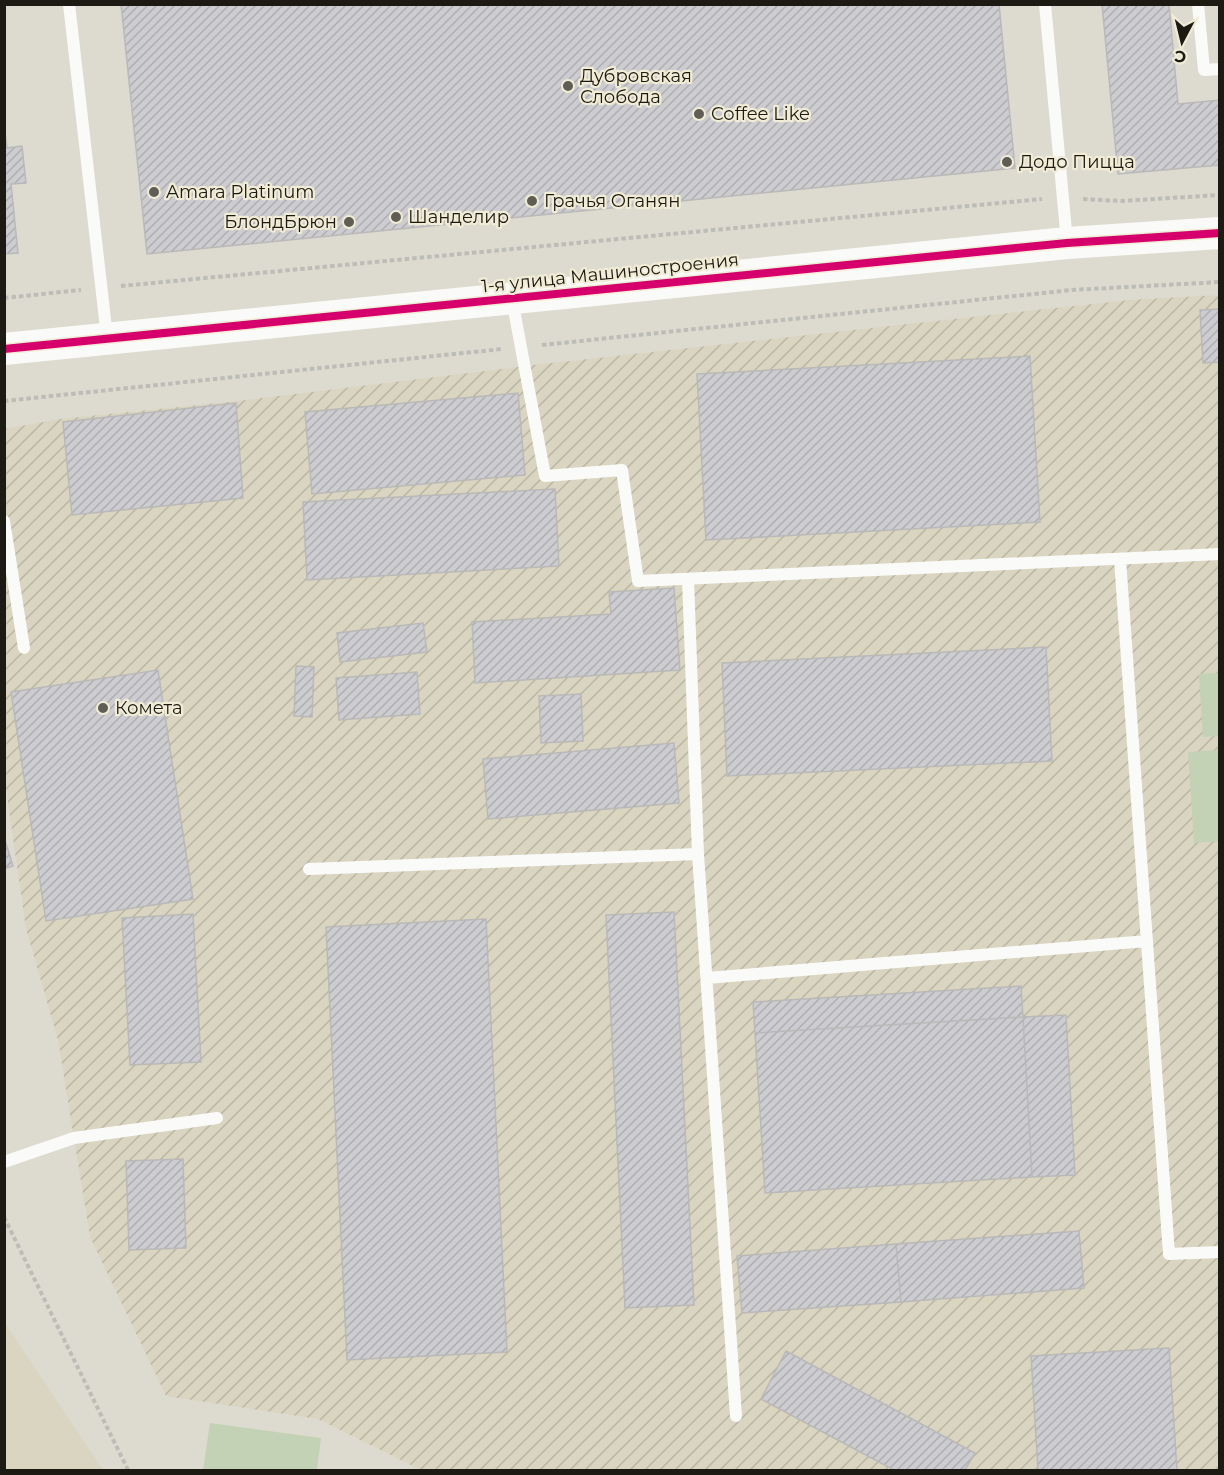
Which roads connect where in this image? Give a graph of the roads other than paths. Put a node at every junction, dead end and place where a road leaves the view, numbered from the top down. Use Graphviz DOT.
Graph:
graph roads {
  1 [pos="69,4"];
  2 [pos="1045,4"];
  3 [pos="1198,4"];
  4 [pos="1220,69"];
  5 [pos="1220,233"];
  6 [pos="1067,243"];
  7 [pos="512,298"];
  8 [pos="107,338"];
  9 [pos="4,349"];
  10 [pos="4,521"];
  11 [pos="1220,554"];
  12 [pos="1120,559"];
  13 [pos="688,579"];
  14 [pos="24,648"];
  15 [pos="698,854"];
  16 [pos="309,869"];
  17 [pos="1147,941"];
  18 [pos="707,978"];
  19 [pos="217,1118"];
  20 [pos="4,1162"];
  21 [pos="1220,1252"];
  22 [pos="736,1416"];
  1 -- 8 [label="lane"];
  2 -- 6 [label="lane"];
  3 -- 4 [label="lane"];
  5 -- 6 [label="street, 1-я улица Машиностроения"];
  6 -- 7 [label="street, 1-я улица Машиностроения"];
  7 -- 8 [label="street, 1-я улица Машиностроения"];
  7 -- 13 [label="lane"];
  8 -- 9 [label="street, 1-я улица Машиностроения"];
  10 -- 14 [label="lane"];
  11 -- 12 [label="lane"];
  12 -- 13 [label="lane"];
  12 -- 17 [label="lane"];
  13 -- 15 [label="lane"];
  15 -- 16 [label="lane"];
  15 -- 18 [label="lane"];
  17 -- 18 [label="lane"];
  17 -- 21 [label="lane"];
  18 -- 22 [label="lane"];
  19 -- 20 [label="lane"];
}
